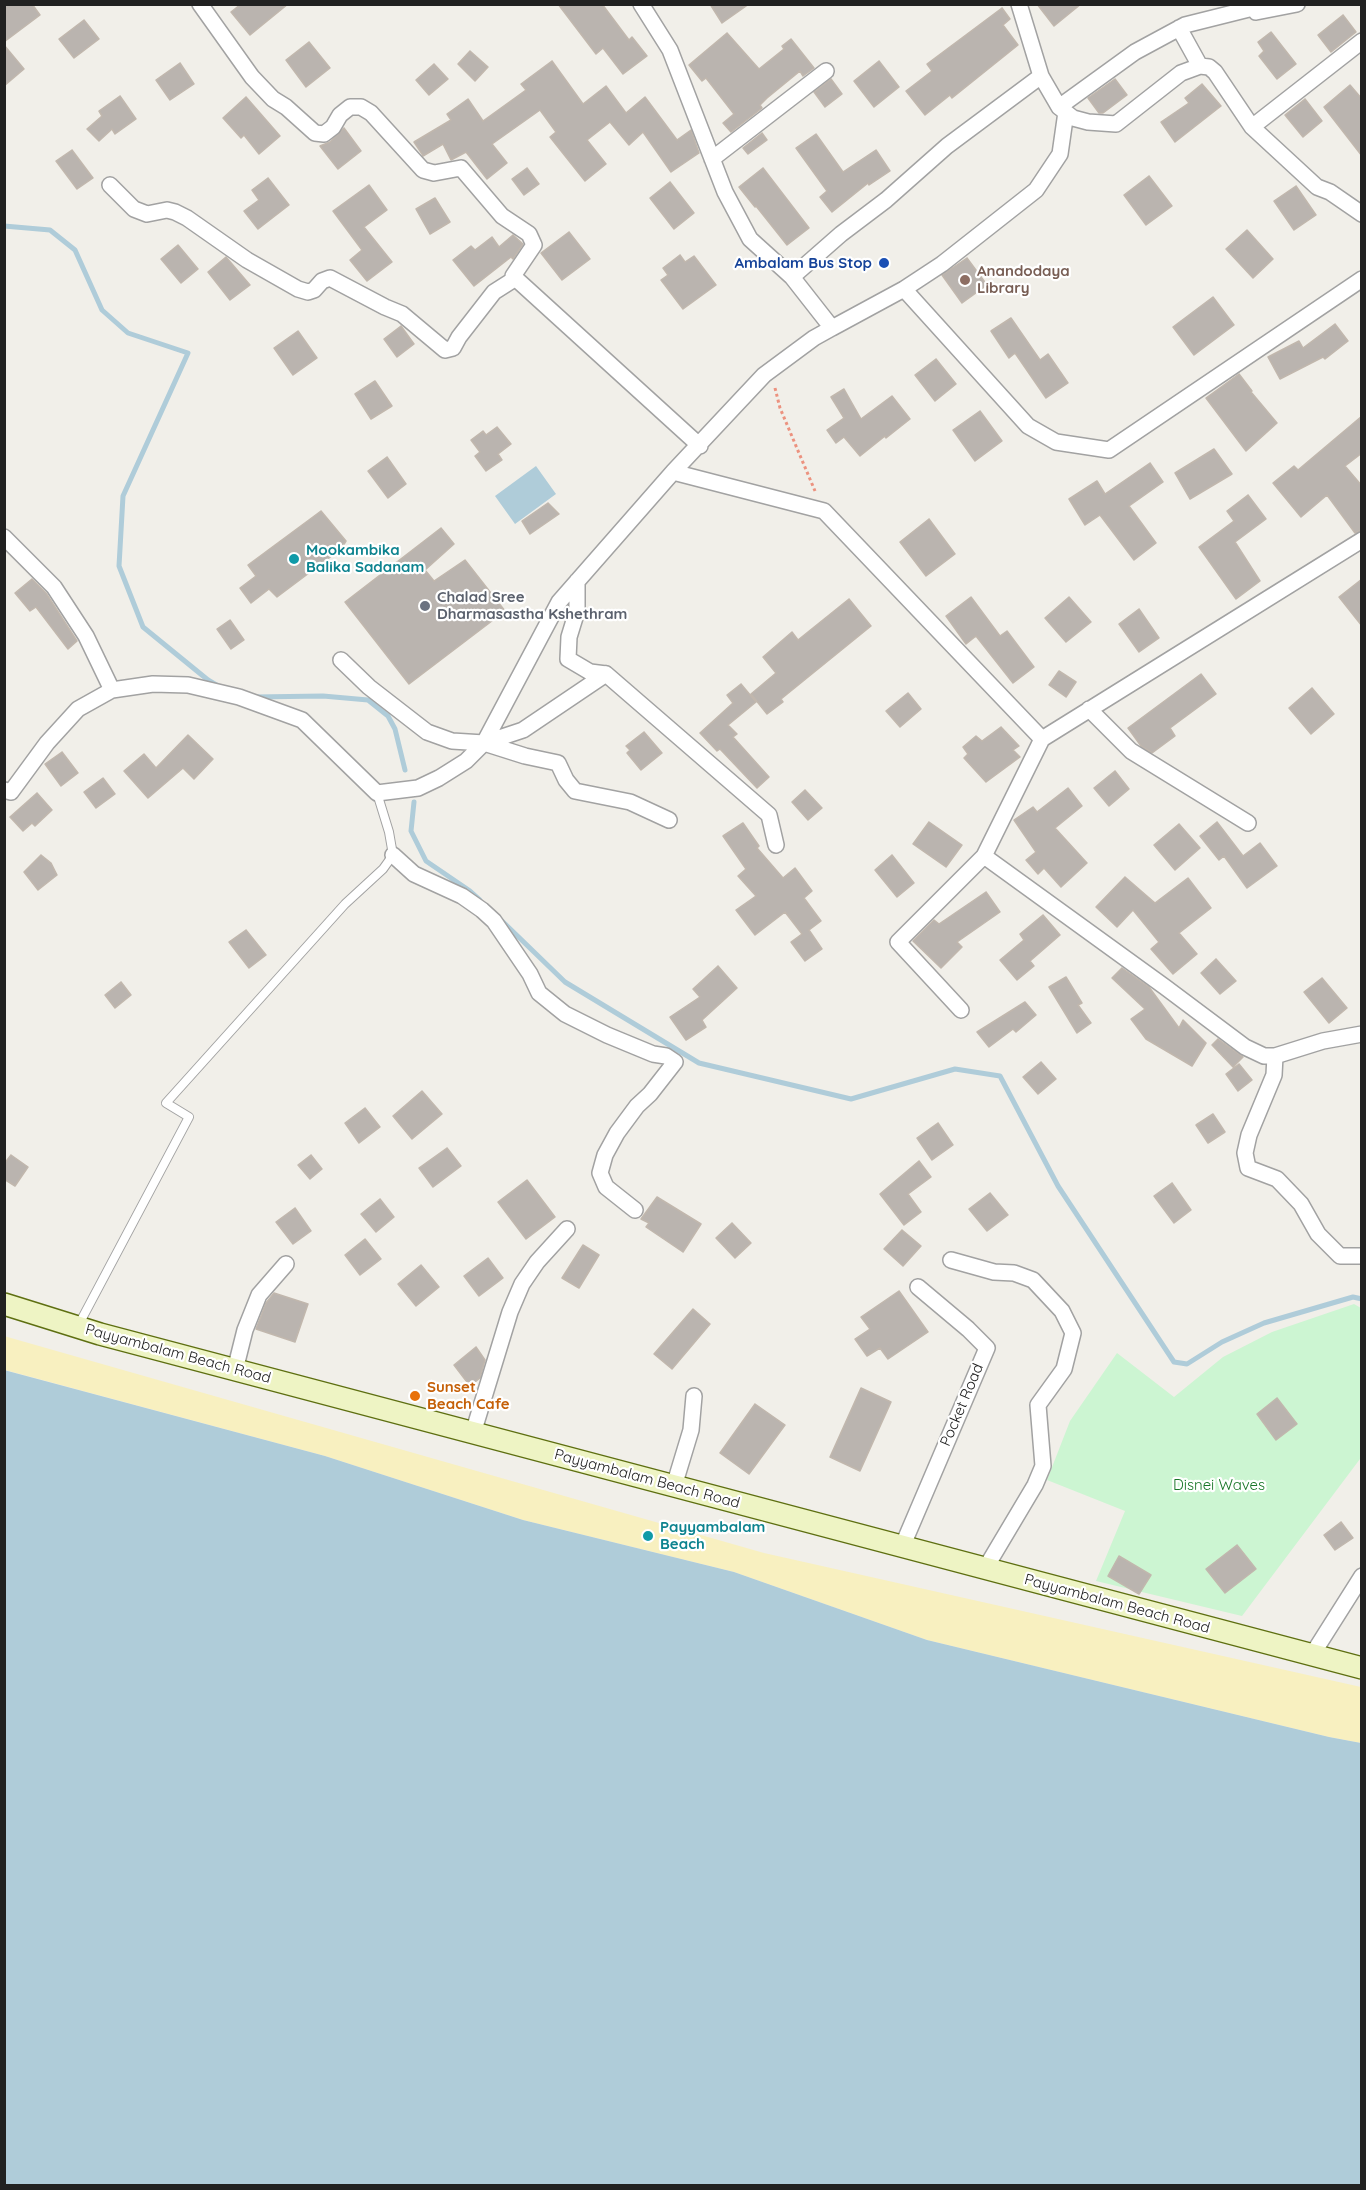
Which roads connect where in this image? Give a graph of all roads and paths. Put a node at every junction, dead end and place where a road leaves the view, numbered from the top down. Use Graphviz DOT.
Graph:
graph roads {
  1 [pos="200,4"];
  2 [pos="641,4"];
  3 [pos="1019,4"];
  4 [pos="1297,4"];
  5 [pos="1253,6"];
  6 [pos="1179,28"];
  7 [pos="1362,41"];
  8 [pos="1200,66"];
  9 [pos="826,71"];
  10 [pos="1041,76"];
  11 [pos="1063,109"];
  12 [pos="1252,127"];
  13 [pos="712,159"];
  14 [pos="110,185"];
  15 [pos="1362,214"];
  16 [pos="792,277"];
  17 [pos="516,278"];
  18 [pos="1362,279"];
  19 [pos="904,289"];
  20 [pos="832,328"];
  21 [pos="781,363"];
  22 [pos="700,446"];
  23 [pos="673,472"];
  24 [pos="824,511"];
  25 [pos="4,537"];
  26 [pos="1362,540"];
  27 [pos="578,581"];
  28 [pos="341,660"];
  29 [pos="606,674"];
  30 [pos="112,690"];
  31 [pos="1089,709"];
  32 [pos="1042,739"];
  33 [pos="484,743"];
  34 [pos="377,793"];
  35 [pos="7,795"];
  36 [pos="669,820"];
  37 [pos="1248,823"];
  38 [pos="776,845"];
  39 [pos="393,855"];
  40 [pos="984,856"];
  41 [pos="960,1010"];
  42 [pos="1362,1034"];
  43 [pos="1275,1056"];
  44 [pos="635,1210"];
  45 [pos="567,1228"];
  46 [pos="1362,1256"];
  47 [pos="951,1260"];
  48 [pos="286,1264"];
  49 [pos="918,1287"];
  50 [pos="4,1304"];
  51 [pos="78,1328"];
  52 [pos="235,1370"];
  53 [pos="694,1396"];
  54 [pos="473,1433"];
  55 [pos="674,1486"];
  56 [pos="902,1546"];
  57 [pos="985,1569"];
  58 [pos="1362,1576"];
  59 [pos="1312,1655"];
  60 [pos="1362,1668"];
  1 -- 17 [label="street"];
  2 -- 13 [label="street"];
  3 -- 10 [label="street"];
  4 -- 5 [label="street"];
  5 -- 6 [label="street"];
  6 -- 8 [label="street"];
  6 -- 11 [label="street"];
  7 -- 12 [label="street"];
  8 -- 11 [label="street"];
  8 -- 12 [label="street"];
  9 -- 13 [label="street"];
  10 -- 11 [label="street"];
  10 -- 16 [label="street"];
  11 -- 19 [label="street"];
  12 -- 15 [label="street"];
  13 -- 16 [label="street"];
  14 -- 17 [label="street"];
  16 -- 20 [label="street"];
  17 -- 22 [label="street"];
  18 -- 19 [label="street"];
  19 -- 20 [label="street"];
  20 -- 21 [label="street"];
  21 -- 22 [label="street"];
  21 -- 24 [label="path"];
  22 -- 23 [label="street"];
  23 -- 24 [label="street"];
  23 -- 27 [label="street"];
  24 -- 32 [label="street"];
  25 -- 30 [label="street"];
  26 -- 31 [label="street"];
  27 -- 29 [label="street"];
  27 -- 33 [label="street"];
  28 -- 33 [label="street"];
  29 -- 33 [label="street"];
  29 -- 38 [label="street"];
  30 -- 34 [label="street"];
  30 -- 35 [label="street"];
  31 -- 32 [label="street"];
  31 -- 37 [label="street"];
  32 -- 40 [label="street"];
  33 -- 34 [label="street"];
  33 -- 36 [label="street"];
  34 -- 39 [label="lane"];
  39 -- 44 [label="street"];
  39 -- 51 [label="lane"];
  40 -- 41 [label="street"];
  40 -- 43 [label="street"];
  42 -- 43 [label="street"];
  43 -- 46 [label="street"];
  45 -- 54 [label="street"];
  47 -- 57 [label="street"];
  48 -- 52 [label="street"];
  49 -- 56 [label="street, Pocket Road"];
  50 -- 51 [label="main road, Payyambalam Beach Road"];
  51 -- 52 [label="main road, Payyambalam Beach Road"];
  52 -- 54 [label="main road, Payyambalam Beach Road"];
  53 -- 55 [label="street"];
  54 -- 55 [label="main road, Payyambalam Beach Road"];
  55 -- 56 [label="main road, Payyambalam Beach Road"];
  56 -- 57 [label="main road, Payyambalam Beach Road"];
  57 -- 59 [label="main road, Payyambalam Beach Road"];
  58 -- 59 [label="street"];
  59 -- 60 [label="main road, Payyambalam Beach Road"];
}
